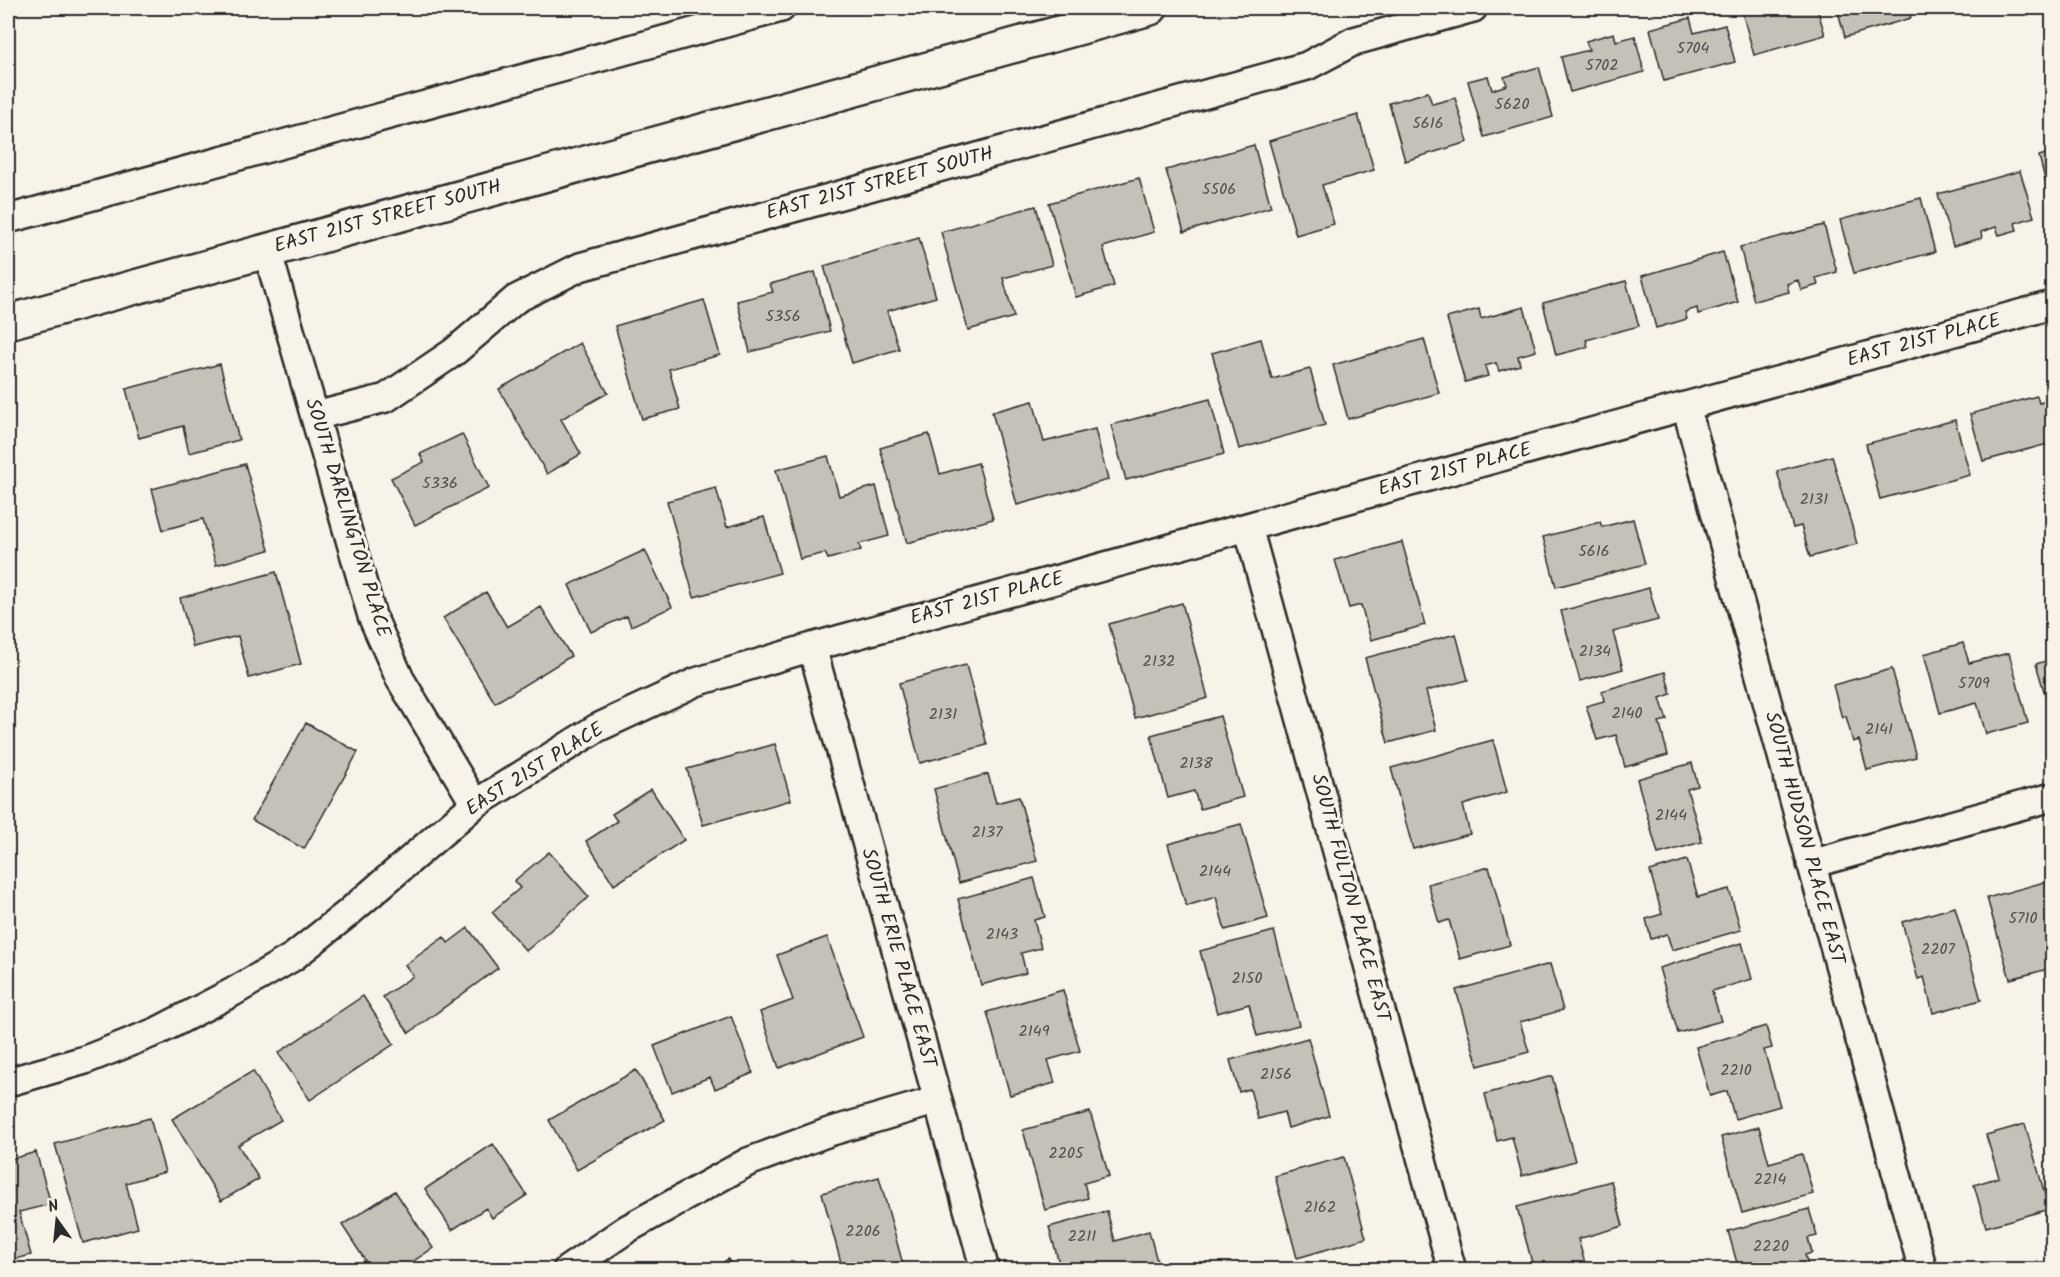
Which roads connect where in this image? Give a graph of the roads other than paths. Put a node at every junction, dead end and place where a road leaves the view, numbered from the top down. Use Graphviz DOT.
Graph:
graph roads {
  1 [pos="781,8"];
  2 [pos="1150,8"];
  3 [pos="1473,8"];
  4 [pos="1074,18"];
  5 [pos="8,219"];
  6 [pos="267,250"];
  7 [pos="2052,305"];
  8 [pos="8,322"];
  9 [pos="1686,406"];
  10 [pos="315,416"];
  11 [pos="1248,527"];
  12 [pos="812,647"];
  13 [pos="2052,797"];
  14 [pos="475,804"];
  15 [pos="1811,864"];
  16 [pos="8,1082"];
  17 [pos="938,1100"];
  18 [pos="567,1269"];
  19 [pos="985,1269"];
  20 [pos="1452,1269"];
  21 [pos="1923,1269"];
  1 -- 5 [label="street"];
  2 -- 4 [label="main road, EAST 21ST STREET SOUTH"];
  3 -- 10 [label="street, EAST 21ST STREET SOUTH"];
  4 -- 6 [label="main road, EAST 21ST STREET SOUTH"];
  6 -- 8 [label="main road, EAST 21ST STREET SOUTH"];
  6 -- 10 [label="street, SOUTH DARLINGTON PLACE"];
  7 -- 9 [label="street, EAST 21ST PLACE"];
  9 -- 11 [label="street, EAST 21ST PLACE"];
  9 -- 15 [label="street, SOUTH HUDSON PLACE EAST"];
  10 -- 14 [label="street, SOUTH DARLINGTON PLACE"];
  11 -- 12 [label="street, EAST 21ST PLACE"];
  11 -- 20 [label="street, SOUTH FULTON PLACE EAST"];
  12 -- 14 [label="street, EAST 21ST PLACE"];
  12 -- 17 [label="street, SOUTH ERIE PLACE EAST"];
  13 -- 15 [label="street"];
  14 -- 16 [label="street, EAST 21ST PLACE"];
  15 -- 21 [label="street, SOUTH HUDSON PLACE EAST"];
  17 -- 18 [label="street"];
  17 -- 19 [label="street, SOUTH ERIE PLACE EAST"];
}
